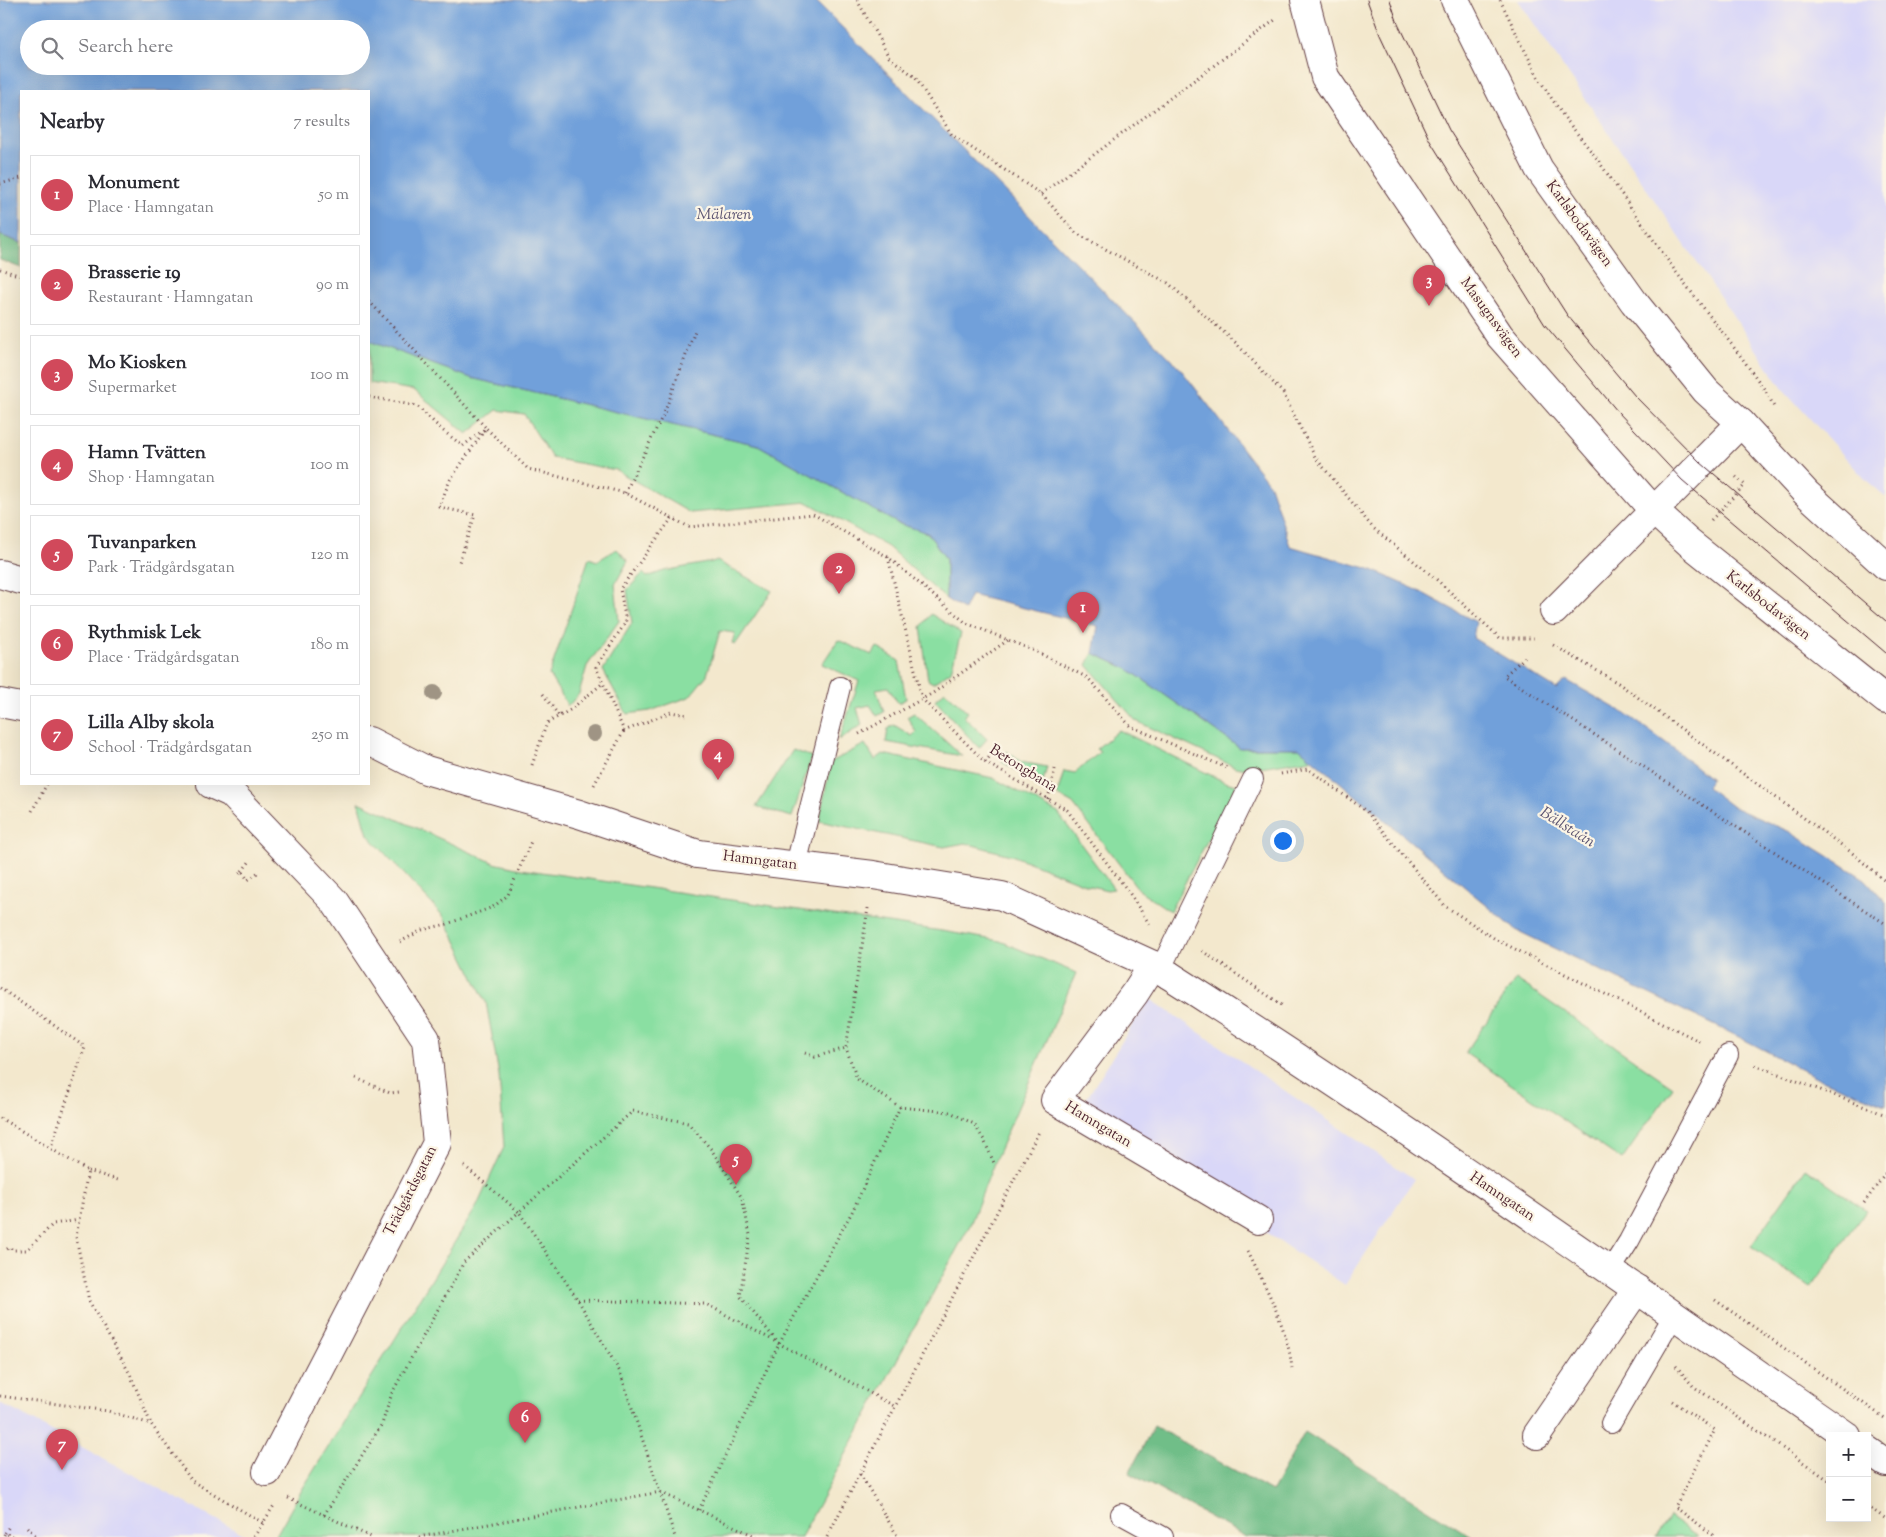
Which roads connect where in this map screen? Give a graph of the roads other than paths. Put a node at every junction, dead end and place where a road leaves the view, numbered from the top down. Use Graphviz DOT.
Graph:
graph roads {
  1 [pos="1305,0"];
  2 [pos="1455,0"];
  3 [pos="1750,433"];
  4 [pos="1653,510"];
  5 [pos="1886,566"];
  6 [pos="0,574"];
  7 [pos="20,580"];
  8 [pos="1554,611"];
  9 [pos="840,686"];
  10 [pos="1886,700"];
  11 [pos="0,703"];
  12 [pos="20,707"];
  13 [pos="370,742"];
  14 [pos="1253,779"];
  15 [pos="213,785"];
  16 [pos="796,866"];
  17 [pos="1161,970"];
  18 [pos="1728,1055"];
  19 [pos="1258,1220"];
  20 [pos="1610,1271"];
  21 [pos="1637,1289"];
  22 [pos="1674,1315"];
  23 [pos="1611,1423"];
  24 [pos="1840,1432"];
  25 [pos="1537,1434"];
  26 [pos="1871,1453"];
  27 [pos="1886,1463"];
  28 [pos="274,1483"];
  29 [pos="1121,1514"];
  30 [pos="1163,1537"];
  1 -- 4 [label="street, Masugnsvägen"];
  2 -- 3 [label="street, Karlsbodavägen"];
  3 -- 4 [label="street"];
  3 -- 5 [label="street, Karlsbodavägen"];
  4 -- 8 [label="street"];
  4 -- 10 [label="street, Karlsbodavägen"];
  6 -- 7 [label="street"];
  9 -- 16 [label="lane"];
  11 -- 12 [label="street"];
  13 -- 16 [label="street, Hamngatan"];
  14 -- 17 [label="lane"];
  15 -- 28 [label="street, Trädgårdsgatan"];
  16 -- 17 [label="street, Hamngatan"];
  17 -- 19 [label="street, Hamngatan"];
  17 -- 20 [label="street, Hamngatan"];
  18 -- 20 [label="lane"];
  20 -- 21 [label="street, Hamngatan"];
  21 -- 22 [label="street, Hamngatan"];
  21 -- 25 [label="street"];
  22 -- 23 [label="lane"];
  22 -- 24 [label="street, Hamngatan"];
  26 -- 27 [label="street"];
  29 -- 30 [label="lane"];
}
